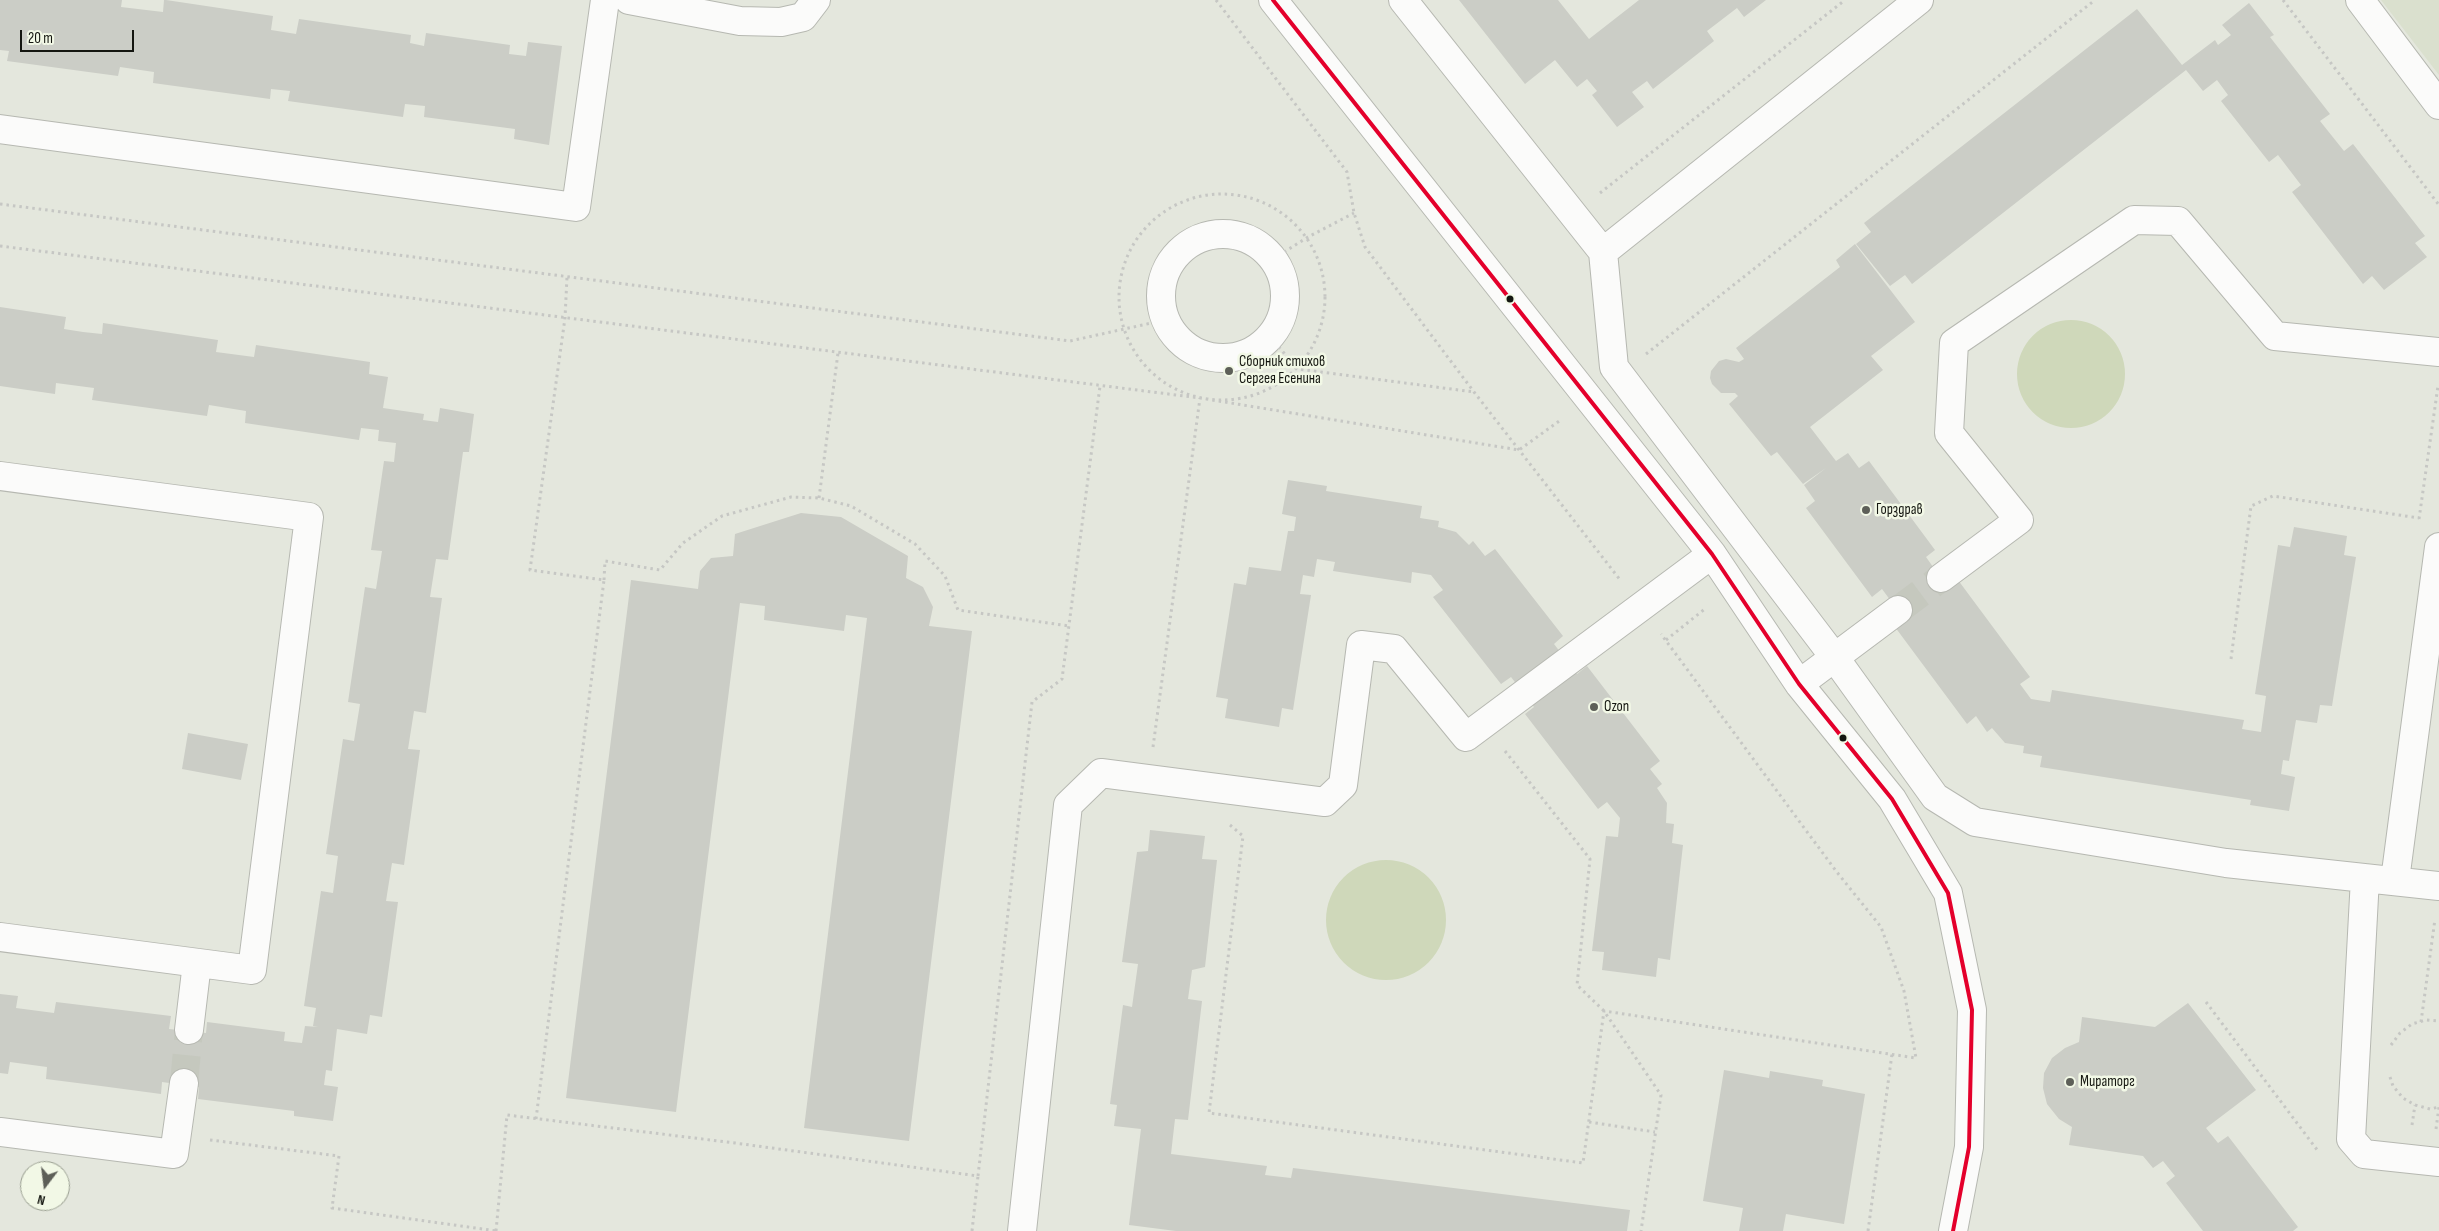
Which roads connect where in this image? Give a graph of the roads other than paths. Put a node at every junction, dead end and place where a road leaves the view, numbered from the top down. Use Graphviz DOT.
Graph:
graph roads {
  1 [pos="605,0"];
  2 [pos="629,0"];
  3 [pos="816,0"];
  4 [pos="1273,0"];
  5 [pos="1403,0"];
  6 [pos="1919,0"];
  7 [pos="2360,0"];
  8 [pos="2439,105"];
  9 [pos="0,129"];
  10 [pos="1603,252"];
  11 [pos="1270,337"];
  12 [pos="2439,352"];
  13 [pos="0,476"];
  14 [pos="2439,547"];
  15 [pos="1712,554"];
  16 [pos="1941,578"];
  17 [pos="1898,610"];
  18 [pos="1835,658"];
  19 [pos="1800,684"];
  20 [pos="2365,878"];
  21 [pos="2395,880"];
  22 [pos="2439,886"];
  23 [pos="0,937"];
  24 [pos="197,962"];
  25 [pos="189,1030"];
  26 [pos="184,1083"];
  27 [pos="0,1132"];
  28 [pos="2439,1162"];
  29 [pos="1022,1231"];
  30 [pos="1953,1231"];
  1 -- 9 [label="street"];
  2 -- 3 [label="street"];
  4 -- 15 [label="street"];
  5 -- 10 [label="street"];
  6 -- 10 [label="street"];
  7 -- 8 [label="street"];
  10 -- 18 [label="street"];
  11 -- 11 [label="street"];
  12 -- 16 [label="street"];
  13 -- 24 [label="street"];
  14 -- 21 [label="street"];
  15 -- 19 [label="street"];
  15 -- 29 [label="street"];
  17 -- 18 [label="street"];
  18 -- 19 [label="street"];
  18 -- 20 [label="street"];
  19 -- 30 [label="street"];
  20 -- 21 [label="street"];
  20 -- 28 [label="street"];
  21 -- 22 [label="street"];
  23 -- 24 [label="street"];
  24 -- 25 [label="street"];
  26 -- 27 [label="street"];
}
